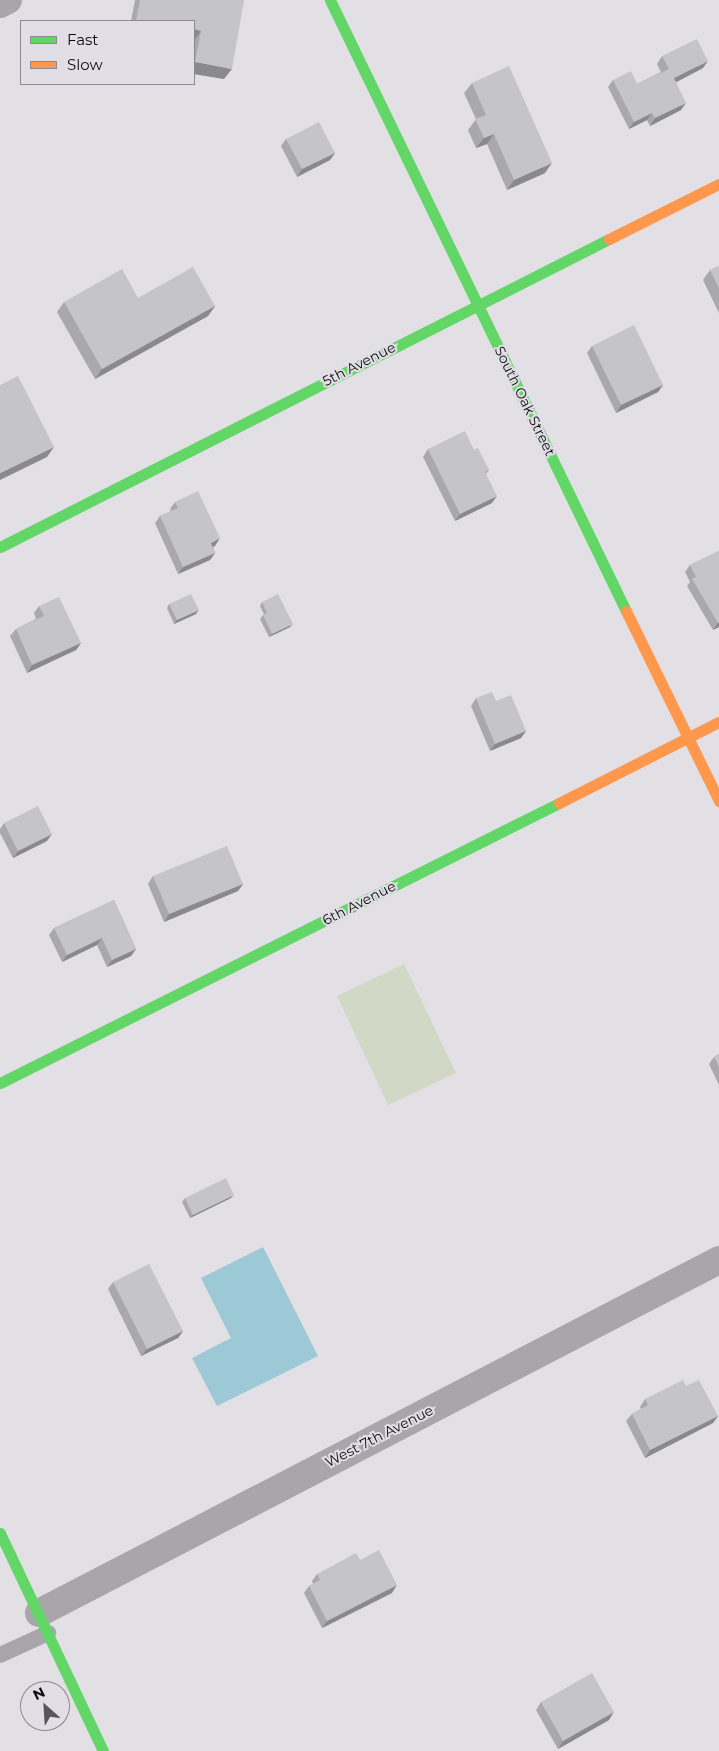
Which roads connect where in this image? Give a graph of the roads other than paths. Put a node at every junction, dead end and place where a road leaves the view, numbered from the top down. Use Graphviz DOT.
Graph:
graph roads {
  1 [pos="8,0"];
  2 [pos="330,0"];
  3 [pos="0,4"];
  4 [pos="719,184"];
  5 [pos="478,304"];
  6 [pos="0,547"];
  7 [pos="719,722"];
  8 [pos="688,738"];
  9 [pos="719,801"];
  10 [pos="0,1083"];
  11 [pos="719,1260"];
  12 [pos="0,1533"];
  13 [pos="43,1623"];
  14 [pos="0,1654"];
  15 [pos="103,1751"];
  1 -- 3 [label="street"];
  2 -- 5 [label="street, South Oak Street"];
  4 -- 5 [label="street, 5th Avenue"];
  5 -- 6 [label="street, 5th Avenue"];
  5 -- 8 [label="street, South Oak Street"];
  7 -- 8 [label="street, 6th Avenue"];
  8 -- 9 [label="street, South Oak Street"];
  8 -- 10 [label="street, 6th Avenue"];
  11 -- 13 [label="street, West 7th Avenue"];
  12 -- 13 [label="street"];
  13 -- 14 [label="lane"];
  13 -- 15 [label="street"];
}
